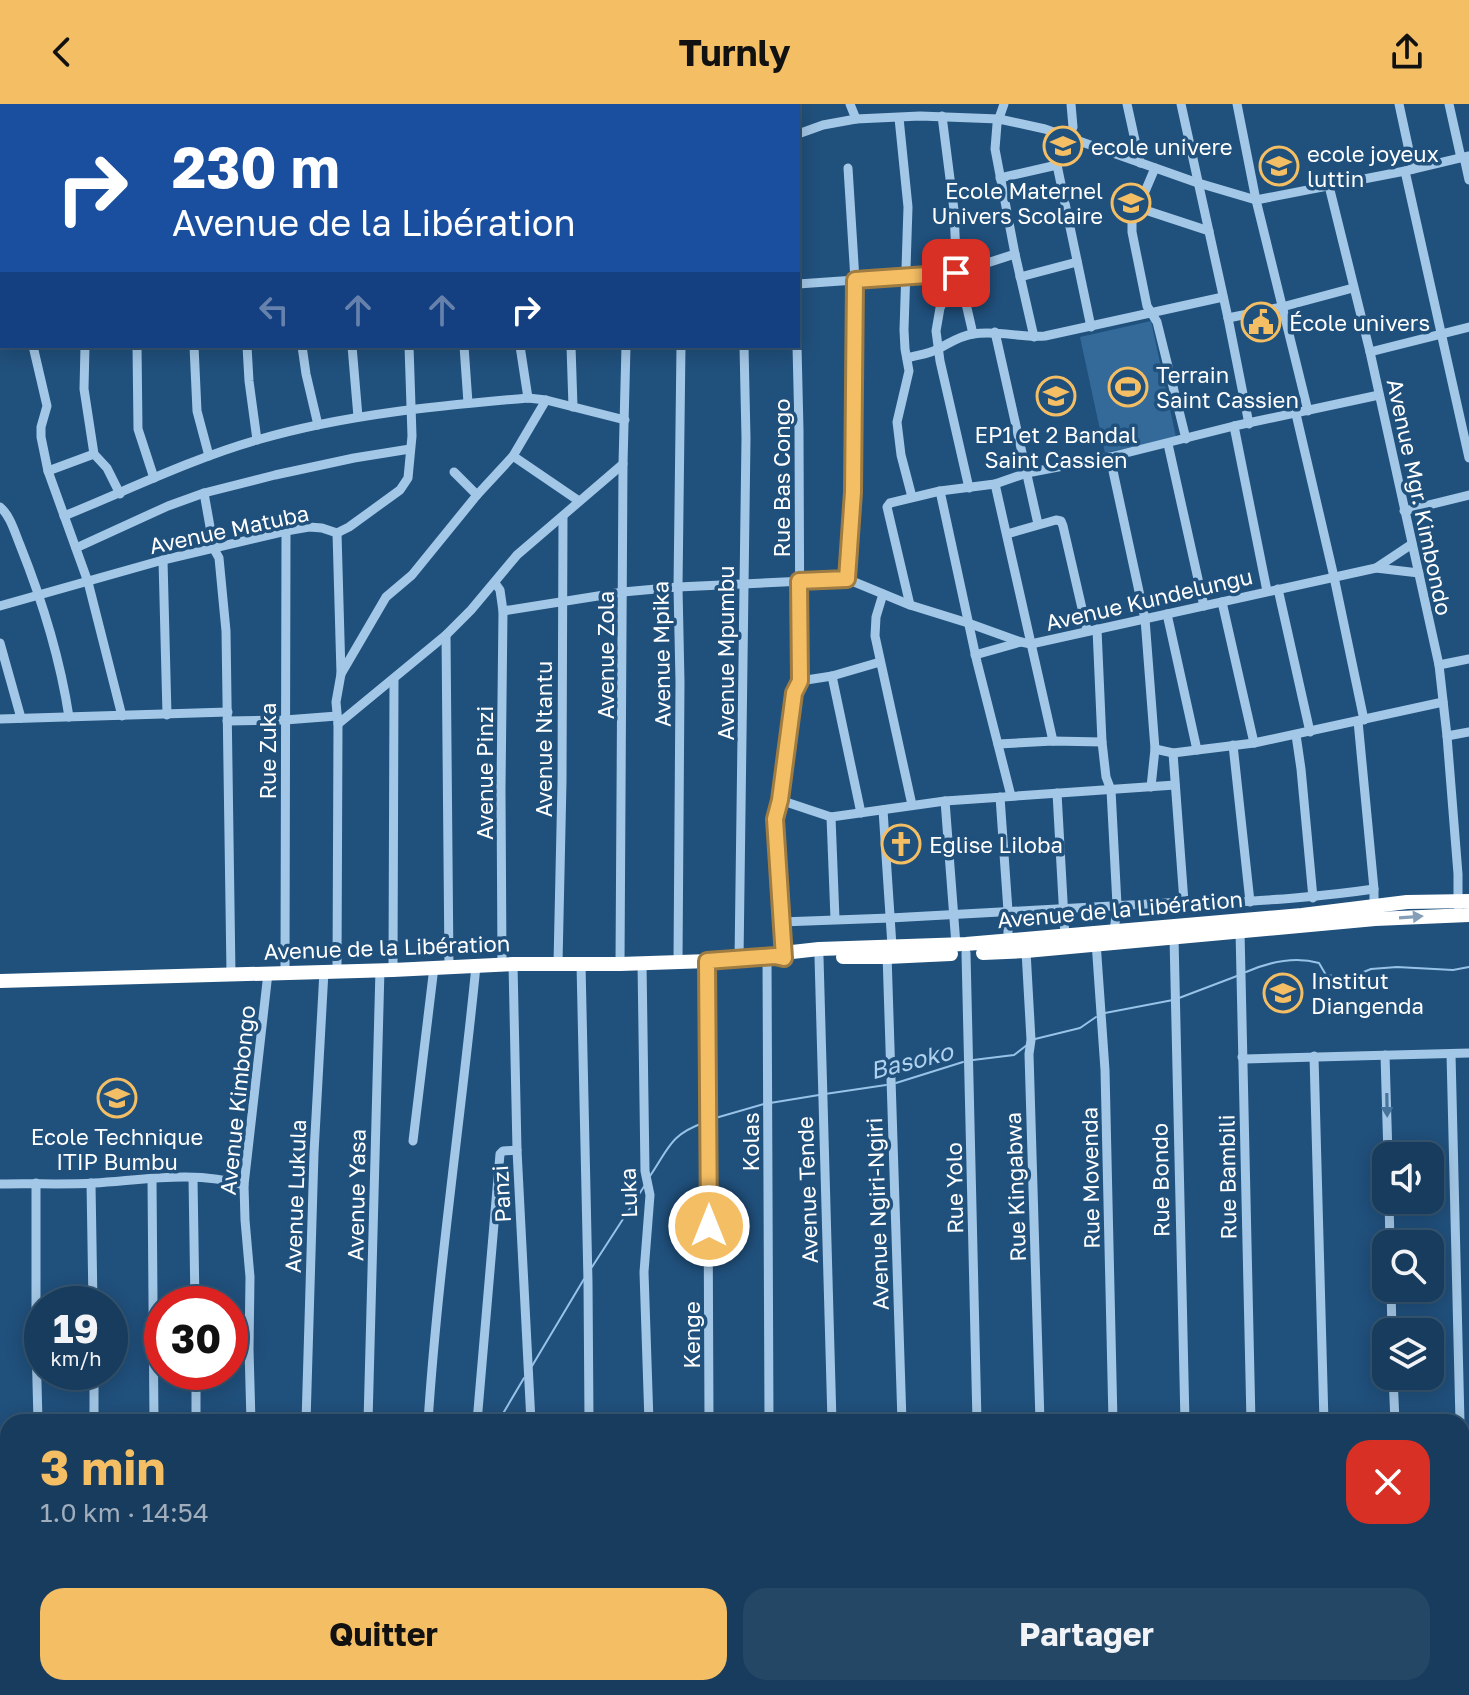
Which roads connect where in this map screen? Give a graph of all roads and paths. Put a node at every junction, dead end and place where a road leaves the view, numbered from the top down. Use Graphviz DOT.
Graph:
graph roads {
  1 [pos="850,104"];
  2 [pos="1004,104"];
  3 [pos="1071,104"];
  4 [pos="1127,104"];
  5 [pos="1181,104"];
  6 [pos="1237,104"];
  7 [pos="1399,104"];
  8 [pos="1449,104"];
  9 [pos="942,116"];
  10 [pos="899,118"];
  11 [pos="856,119"];
  12 [pos="999,119"];
  13 [pos="800,133"];
  14 [pos="1070,138"];
  15 [pos="1465,157"];
  16 [pos="1140,163"];
  17 [pos="1057,165"];
  18 [pos="848,168"];
  19 [pos="1155,168"];
  20 [pos="1409,170"];
  21 [pos="1000,178"];
  22 [pos="1469,180"];
  23 [pos="1198,183"];
  24 [pos="1329,186"];
  25 [pos="1256,200"];
  26 [pos="1139,208"];
  27 [pos="1209,231"];
  28 [pos="1015,254"];
  29 [pos="1077,262"];
  30 [pos="905,277"];
  31 [pos="957,277"];
  32 [pos="1020,277"];
  33 [pos="855,280"];
  34 [pos="800,284"];
  35 [pos="1353,288"];
  36 [pos="1223,297"];
  37 [pos="1282,307"];
  38 [pos="1153,314"];
  39 [pos="1228,318"];
  40 [pos="1091,327"];
  41 [pos="1469,327"];
  42 [pos="995,332"];
  43 [pos="973,334"];
  44 [pos="1441,334"];
  45 [pos="1034,337"];
  46 [pos="33,348"];
  47 [pos="85,348"];
  48 [pos="137,348"];
  49 [pos="194,348"];
  50 [pos="247,348"];
  51 [pos="302,348"];
  52 [pos="352,348"];
  53 [pos="409,348"];
  54 [pos="464,348"];
  55 [pos="520,348"];
  56 [pos="571,348"];
  57 [pos="626,348"];
  58 [pos="681,348"];
  59 [pos="744,348"];
  60 [pos="797,348"];
  61 [pos="937,350"];
  62 [pos="1370,352"];
  63 [pos="907,358"];
  64 [pos="1379,395"];
  65 [pos="528,398"];
  66 [pos="546,400"];
  67 [pos="468,403"];
  68 [pos="573,407"];
  69 [pos="412,409"];
  70 [pos="1308,411"];
  71 [pos="1296,414"];
  72 [pos="358,417"];
  73 [pos="625,420"];
  74 [pos="1249,424"];
  75 [pos="318,425"];
  76 [pos="1234,426"];
  77 [pos="1186,439"];
  78 [pos="257,440"];
  79 [pos="1168,444"];
  80 [pos="410,449"];
  81 [pos="94,454"];
  82 [pos="209,456"];
  83 [pos="513,456"];
  84 [pos="1110,457"];
  85 [pos="1469,458"];
  86 [pos="623,464"];
  87 [pos="48,471"];
  88 [pos="454,472"];
  89 [pos="1027,473"];
  90 [pos="154,478"];
  91 [pos="995,484"];
  92 [pos="969,488"];
  93 [pos="940,491"];
  94 [pos="204,493"];
  95 [pos="120,494"];
  96 [pos="477,495"];
  97 [pos="1469,495"];
  98 [pos="912,497"];
  99 [pos="579,501"];
  100 [pos="0,507"];
  101 [pos="1404,511"];
  102 [pos="64,516"];
  103 [pos="563,516"];
  104 [pos="1038,524"];
  105 [pos="286,531"];
  106 [pos="337,533"];
  107 [pos="1007,534"];
  108 [pos="1412,544"];
  109 [pos="76,548"];
  110 [pos="214,549"];
  111 [pos="163,560"];
  112 [pos="1376,568"];
  113 [pos="1419,573"];
  114 [pos="1334,577"];
  115 [pos="847,579"];
  116 [pos="799,581"];
  117 [pos="88,582"];
  118 [pos="495,583"];
  119 [pos="743,584"];
  120 [pos="678,587"];
  121 [pos="1273,590"];
  122 [pos="623,592"];
  123 [pos="883,594"];
  124 [pos="39,595"];
  125 [pos="561,600"];
  126 [pos="1222,602"];
  127 [pos="910,605"];
  128 [pos="0,606"];
  129 [pos="1204,606"];
  130 [pos="503,611"];
  131 [pos="1167,614"];
  132 [pos="1145,619"];
  133 [pos="968,623"];
  134 [pos="1092,630"];
  135 [pos="446,635"];
  136 [pos="0,643"];
  137 [pos="1026,643"];
  138 [pos="975,655"];
  139 [pos="1469,659"];
  140 [pos="880,662"];
  141 [pos="1439,665"];
  142 [pos="341,674"];
  143 [pos="832,676"];
  144 [pos="394,679"];
  145 [pos="800,681"];
  146 [pos="1443,702"];
  147 [pos="167,715"];
  148 [pos="122,716"];
  149 [pos="227,716"];
  150 [pos="69,717"];
  151 [pos="21,718"];
  152 [pos="0,719"];
  153 [pos="285,720"];
  154 [pos="338,720"];
  155 [pos="1361,720"];
  156 [pos="1310,732"];
  157 [pos="1469,732"];
  158 [pos="1296,735"];
  159 [pos="1447,736"];
  160 [pos="1053,741"];
  161 [pos="1102,742"];
  162 [pos="1254,743"];
  163 [pos="998,744"];
  164 [pos="1233,745"];
  165 [pos="1155,749"];
  166 [pos="1197,750"];
  167 [pos="1173,753"];
  168 [pos="1175,785"];
  169 [pos="1151,787"];
  170 [pos="1111,790"];
  171 [pos="1057,793"];
  172 [pos="1011,796"];
  173 [pos="1000,797"];
  174 [pos="780,800"];
  175 [pos="945,801"];
  176 [pos="912,805"];
  177 [pos="883,810"];
  178 [pos="861,813"];
  179 [pos="831,817"];
  180 [pos="1464,874"];
  181 [pos="1374,889"];
  182 [pos="1313,898"];
  183 [pos="1184,902"];
  184 [pos="1250,902"];
  185 [pos="1117,905"];
  186 [pos="1374,906"];
  187 [pos="1063,908"];
  188 [pos="1464,908"];
  189 [pos="1008,911"];
  190 [pos="952,915"];
  191 [pos="890,918"];
  192 [pos="835,919"];
  193 [pos="781,922"];
  194 [pos="1240,931"];
  195 [pos="1114,933"];
  196 [pos="1065,937"];
  197 [pos="1174,937"];
  198 [pos="1096,939"];
  199 [pos="1008,941"];
  200 [pos="961,949"];
  201 [pos="889,950"];
  202 [pos="1026,951"];
  203 [pos="777,956"];
  204 [pos="819,957"];
  205 [pos="739,960"];
  206 [pos="707,961"];
  207 [pos="678,962"];
  208 [pos="558,963"];
  209 [pos="642,963"];
  210 [pos="508,964"];
  211 [pos="581,964"];
  212 [pos="620,964"];
  213 [pos="476,966"];
  214 [pos="442,967"];
  215 [pos="386,969"];
  216 [pos="330,970"];
  217 [pos="285,972"];
  218 [pos="268,973"];
  219 [pos="231,974"];
  220 [pos="0,981"];
  221 [pos="1469,1053"];
  222 [pos="1451,1054"];
  223 [pos="1385,1055"];
  224 [pos="1314,1056"];
  225 [pos="1242,1057"];
  226 [pos="413,1141"];
  227 [pos="1388,1142"];
  228 [pos="517,1150"];
  229 [pos="193,1178"];
  230 [pos="152,1179"];
  231 [pos="36,1183"];
  232 [pos="91,1183"];
  233 [pos="0,1184"];
  234 [pos="244,1185"];
  235 [pos="93,1286"];
  236 [pos="195,1286"];
  237 [pos="94,1390"];
  238 [pos="196,1390"];
  239 [pos="1394,1390"];
  240 [pos="38,1414"];
  241 [pos="94,1414"];
  242 [pos="154,1414"];
  243 [pos="196,1414"];
  244 [pos="251,1414"];
  245 [pos="306,1414"];
  246 [pos="368,1414"];
  247 [pos="428,1414"];
  248 [pos="478,1414"];
  249 [pos="531,1414"];
  250 [pos="589,1414"];
  251 [pos="649,1414"];
  252 [pos="709,1414"];
  253 [pos="769,1414"];
  254 [pos="832,1414"];
  255 [pos="902,1414"];
  256 [pos="977,1414"];
  257 [pos="1040,1414"];
  258 [pos="1113,1414"];
  259 [pos="1185,1414"];
  260 [pos="1251,1414"];
  261 [pos="1324,1414"];
  262 [pos="1395,1414"];
  263 [pos="1460,1414"];
  1 -- 11 [label="street"];
  2 -- 12 [label="street"];
  3 -- 14 [label="street"];
  4 -- 16 [label="street"];
  5 -- 23 [label="street"];
  6 -- 25 [label="street"];
  7 -- 20 [label="street"];
  8 -- 15 [label="street"];
  9 -- 10 [label="street"];
  9 -- 12 [label="street"];
  9 -- 31 [label="street"];
  10 -- 11 [label="street"];
  10 -- 30 [label="street"];
  11 -- 13 [label="street"];
  12 -- 14 [label="street"];
  12 -- 21 [label="street"];
  14 -- 16 [label="street"];
  14 -- 17 [label="street"];
  15 -- 20 [label="street"];
  15 -- 22 [label="street"];
  16 -- 19 [label="street"];
  17 -- 21 [label="street"];
  17 -- 29 [label="street"];
  18 -- 33 [label="street"];
  19 -- 23 [label="street"];
  19 -- 26 [label="street"];
  20 -- 24 [label="street"];
  20 -- 44 [label="street"];
  21 -- 28 [label="street"];
  23 -- 25 [label="street"];
  23 -- 27 [label="street"];
  24 -- 25 [label="street"];
  24 -- 35 [label="street, Avenue Mgr. Kimbondo"];
  25 -- 37 [label="street"];
  26 -- 27 [label="street"];
  26 -- 38 [label="street"];
  27 -- 36 [label="street"];
  28 -- 31 [label="street"];
  28 -- 32 [label="street"];
  29 -- 32 [label="street"];
  29 -- 40 [label="street"];
  30 -- 31 [label="street"];
  30 -- 33 [label="street"];
  30 -- 63 [label="street"];
  31 -- 43 [label="street"];
  31 -- 61 [label="street"];
  32 -- 45 [label="street"];
  33 -- 34 [label="street"];
  33 -- 115 [label="street"];
  35 -- 37 [label="street"];
  35 -- 62 [label="street, Avenue Mgr. Kimbondo"];
  36 -- 38 [label="street"];
  36 -- 39 [label="street"];
  37 -- 39 [label="street"];
  37 -- 70 [label="street"];
  38 -- 40 [label="street"];
  38 -- 77 [label="street"];
  39 -- 74 [label="street"];
  40 -- 45 [label="street"];
  41 -- 44 [label="street"];
  42 -- 43 [label="street"];
  42 -- 45 [label="street"];
  42 -- 89 [label="street"];
  43 -- 61 [label="street"];
  44 -- 62 [label="street"];
  44 -- 85 [label="street"];
  46 -- 87 [label="street"];
  47 -- 81 [label="street"];
  48 -- 90 [label="street"];
  49 -- 82 [label="street"];
  50 -- 78 [label="street"];
  51 -- 75 [label="street"];
  52 -- 72 [label="street"];
  53 -- 69 [label="street, Avenue Matuba"];
  54 -- 67 [label="street"];
  55 -- 65 [label="street"];
  56 -- 68 [label="street"];
  57 -- 73 [label="street, Avenue Zola"];
  58 -- 120 [label="street, Avenue Mpika"];
  59 -- 119 [label="street, Avenue Mpumbu"];
  60 -- 116 [label="street, Rue Bas Congo"];
  61 -- 63 [label="street"];
  61 -- 92 [label="street"];
  62 -- 64 [label="street, Avenue Mgr. Kimbondo"];
  63 -- 98 [label="street"];
  64 -- 70 [label="street"];
  64 -- 101 [label="street, Avenue Mgr. Kimbondo"];
  65 -- 66 [label="street"];
  65 -- 67 [label="street"];
  66 -- 68 [label="street"];
  66 -- 83 [label="street"];
  67 -- 69 [label="street"];
  68 -- 73 [label="street"];
  69 -- 72 [label="street"];
  69 -- 80 [label="street, Avenue Matuba"];
  70 -- 71 [label="street"];
  71 -- 74 [label="street"];
  71 -- 114 [label="street"];
  72 -- 75 [label="street"];
  73 -- 86 [label="street, Avenue Zola"];
  74 -- 76 [label="street"];
  75 -- 78 [label="street"];
  76 -- 77 [label="street"];
  76 -- 121 [label="street"];
  77 -- 79 [label="street"];
  78 -- 82 [label="street"];
  79 -- 84 [label="street"];
  79 -- 129 [label="street"];
  80 -- 94 [label="street"];
  80 -- 106 [label="street, Avenue Matuba"];
  81 -- 87 [label="street"];
  81 -- 95 [label="street"];
  82 -- 90 [label="street"];
  83 -- 96 [label="street"];
  83 -- 99 [label="street"];
  84 -- 89 [label="street"];
  84 -- 132 [label="street"];
  86 -- 99 [label="street"];
  86 -- 122 [label="street, Avenue Zola"];
  87 -- 102 [label="street"];
  88 -- 96 [label="street"];
  89 -- 91 [label="street"];
  89 -- 104 [label="street"];
  90 -- 95 [label="street"];
  91 -- 92 [label="street"];
  91 -- 107 [label="street"];
  92 -- 93 [label="street"];
  93 -- 98 [label="street"];
  93 -- 133 [label="street"];
  94 -- 109 [label="street"];
  94 -- 110 [label="street"];
  95 -- 102 [label="street"];
  96 -- 142 [label="street"];
  97 -- 101 [label="street"];
  98 -- 127 [label="street"];
  99 -- 103 [label="street"];
  100 -- 124 [label="street"];
  101 -- 108 [label="street, Avenue Mgr. Kimbondo"];
  102 -- 109 [label="street"];
  103 -- 118 [label="street"];
  103 -- 125 [label="street, Avenue Ntantu"];
  104 -- 107 [label="street"];
  104 -- 134 [label="street"];
  105 -- 106 [label="street, Avenue Matuba"];
  105 -- 110 [label="street, Avenue Matuba"];
  105 -- 153 [label="street, Rue Zuka"];
  106 -- 142 [label="street, Avenue Lukula"];
  107 -- 137 [label="street"];
  108 -- 112 [label="street"];
  108 -- 113 [label="street, Avenue Mgr. Kimbondo"];
  109 -- 117 [label="street"];
  110 -- 111 [label="street, Avenue Matuba"];
  110 -- 149 [label="street"];
  111 -- 117 [label="street, Avenue Matuba"];
  111 -- 147 [label="street"];
  112 -- 113 [label="street, Avenue Kundelungu"];
  112 -- 114 [label="street, Avenue Kundelungu"];
  113 -- 141 [label="street, Avenue Mgr. Kimbondo"];
  114 -- 121 [label="street, Avenue Kundelungu"];
  114 -- 155 [label="street"];
  115 -- 116 [label="street"];
  115 -- 123 [label="street, Avenue Kundelungu"];
  116 -- 119 [label="street"];
  116 -- 145 [label="street, Rue Bas Congo"];
  117 -- 124 [label="street, Avenue Matuba"];
  117 -- 148 [label="street"];
  118 -- 130 [label="street, Avenue Pinzi"];
  118 -- 135 [label="street"];
  119 -- 120 [label="street"];
  119 -- 205 [label="street, Avenue Mpumbu"];
  120 -- 122 [label="street"];
  120 -- 207 [label="street, Avenue Mpika"];
  121 -- 126 [label="street, Avenue Kundelungu"];
  121 -- 156 [label="street"];
  122 -- 125 [label="street"];
  122 -- 212 [label="street, Avenue Zola"];
  123 -- 127 [label="street, Avenue Kundelungu"];
  123 -- 140 [label="street"];
  124 -- 128 [label="street, Avenue Matuba"];
  124 -- 150 [label="street"];
  125 -- 130 [label="street"];
  125 -- 208 [label="street, Avenue Ntantu"];
  126 -- 129 [label="street, Avenue Kundelungu"];
  126 -- 162 [label="street"];
  127 -- 133 [label="street, Avenue Kundelungu"];
  129 -- 131 [label="street, Avenue Kundelungu"];
  130 -- 210 [label="street, Avenue Pinzi"];
  131 -- 132 [label="street, Avenue Kundelungu"];
  131 -- 166 [label="street"];
  132 -- 134 [label="street, Avenue Kundelungu"];
  132 -- 165 [label="street"];
  133 -- 137 [label="street, Avenue Kundelungu"];
  133 -- 138 [label="street"];
  134 -- 137 [label="street, Avenue Kundelungu"];
  134 -- 161 [label="street"];
  135 -- 144 [label="street"];
  135 -- 214 [label="street"];
  136 -- 151 [label="street"];
  137 -- 138 [label="street"];
  137 -- 160 [label="street"];
  138 -- 163 [label="street"];
  139 -- 141 [label="street"];
  140 -- 143 [label="street"];
  140 -- 176 [label="street"];
  141 -- 146 [label="street, Avenue Mgr. Kimbondo"];
  142 -- 154 [label="street, Avenue Lukula"];
  143 -- 145 [label="street"];
  143 -- 178 [label="street"];
  144 -- 154 [label="street"];
  144 -- 215 [label="street, Avenue Yasa"];
  145 -- 174 [label="street, Rue Bas Congo"];
  146 -- 155 [label="street"];
  146 -- 159 [label="street, Avenue Mgr. Kimbondo"];
  147 -- 148 [label="street"];
  147 -- 149 [label="street"];
  148 -- 150 [label="street"];
  149 -- 153 [label="street"];
  149 -- 219 [label="street"];
  150 -- 151 [label="street"];
  151 -- 152 [label="street"];
  153 -- 154 [label="street"];
  153 -- 217 [label="street, Rue Zuka"];
  154 -- 216 [label="street, Avenue Lukula"];
  155 -- 156 [label="street"];
  155 -- 181 [label="street"];
  156 -- 158 [label="street"];
  157 -- 159 [label="street"];
  158 -- 162 [label="street"];
  158 -- 182 [label="street"];
  159 -- 180 [label="street, Avenue Mgr. Kimbondo"];
  160 -- 161 [label="street"];
  160 -- 163 [label="street"];
  161 -- 170 [label="street"];
  162 -- 164 [label="street"];
  163 -- 172 [label="street"];
  164 -- 166 [label="street"];
  164 -- 184 [label="street"];
  165 -- 167 [label="street"];
  165 -- 169 [label="street"];
  166 -- 167 [label="street"];
  167 -- 168 [label="street"];
  168 -- 169 [label="street"];
  168 -- 183 [label="street"];
  169 -- 170 [label="street"];
  170 -- 171 [label="street"];
  170 -- 185 [label="street"];
  171 -- 172 [label="street"];
  171 -- 187 [label="street"];
  172 -- 173 [label="street"];
  173 -- 175 [label="street"];
  173 -- 189 [label="street"];
  174 -- 179 [label="street"];
  174 -- 193 [label="street, Rue Bas Congo"];
  175 -- 176 [label="street"];
  175 -- 190 [label="street, Rue Yolo"];
  176 -- 177 [label="street"];
  177 -- 178 [label="street"];
  177 -- 191 [label="street, Avenue Ngiri-Ngiri"];
  178 -- 179 [label="street"];
  179 -- 192 [label="street"];
  180 -- 188 [label="street, Avenue Mgr. Kimbondo"];
  181 -- 182 [label="street"];
  181 -- 186 [label="street"];
  182 -- 184 [label="street"];
  183 -- 184 [label="street"];
  183 -- 185 [label="street"];
  185 -- 187 [label="street"];
  185 -- 195 [label="street"];
  186 -- 188 [label="highway, Avenue de la Libération"];
  186 -- 195 [label="highway, Avenue de la Libération"];
  187 -- 189 [label="street"];
  187 -- 196 [label="street"];
  194 -- 188 [label="highway, Avenue de la Libération, one-way"];
  189 -- 190 [label="street"];
  189 -- 199 [label="street"];
  190 -- 191 [label="street"];
  190 -- 200 [label="street, Rue Yolo"];
  191 -- 192 [label="street"];
  191 -- 201 [label="street, Avenue Ngiri-Ngiri"];
  192 -- 193 [label="street"];
  193 -- 203 [label="street, Kolas"];
  194 -- 197 [label="highway, Avenue de la Libération"];
  194 -- 225 [label="street, Rue Bambili"];
  195 -- 198 [label="highway, Avenue de la Libération"];
  196 -- 198 [label="highway, Avenue de la Libération"];
  196 -- 199 [label="highway, Avenue de la Libération"];
  197 -- 198 [label="highway, Avenue de la Libération"];
  197 -- 259 [label="street, Rue Bondo"];
  198 -- 202 [label="highway, Avenue de la Libération"];
  198 -- 258 [label="street, Rue Movenda"];
  199 -- 200 [label="highway, Avenue de la Libération"];
  200 -- 201 [label="highway, Avenue de la Libération"];
  200 -- 202 [label="highway, Avenue de la Libération"];
  200 -- 256 [label="street, Rue Yolo"];
  201 -- 203 [label="highway, Avenue de la Libération"];
  201 -- 204 [label="highway, Avenue de la Libération"];
  201 -- 255 [label="street, Avenue Ngiri-Ngiri"];
  202 -- 257 [label="street, Rue Kingabwa"];
  203 -- 204 [label="highway, Avenue de la Libération"];
  203 -- 205 [label="highway, Avenue de la Libération"];
  203 -- 253 [label="street, Kolas"];
  204 -- 254 [label="street, Avenue Tende"];
  205 -- 206 [label="highway, Avenue de la Libération"];
  206 -- 207 [label="highway, Avenue de la Libération"];
  206 -- 252 [label="street, Kenge"];
  207 -- 209 [label="highway, Avenue de la Libération"];
  208 -- 210 [label="highway, Avenue de la Libération"];
  208 -- 211 [label="highway, Avenue de la Libération"];
  209 -- 212 [label="highway, Avenue de la Libération"];
  209 -- 251 [label="street, Luka"];
  210 -- 213 [label="highway, Avenue de la Libération"];
  210 -- 228 [label="street, Panzi"];
  211 -- 212 [label="highway, Avenue de la Libération"];
  211 -- 250 [label="street"];
  213 -- 214 [label="highway, Avenue de la Libération"];
  213 -- 247 [label="street"];
  214 -- 215 [label="highway, Avenue de la Libération"];
  214 -- 226 [label="street"];
  215 -- 216 [label="highway, Avenue de la Libération"];
  215 -- 246 [label="street, Avenue Yasa"];
  216 -- 217 [label="highway, Avenue de la Libération"];
  216 -- 245 [label="street, Avenue Lukula"];
  217 -- 218 [label="highway, Avenue de la Libération"];
  218 -- 219 [label="highway, Avenue de la Libération"];
  218 -- 234 [label="street, Avenue Kimbongo"];
  219 -- 220 [label="highway, Avenue de la Libération"];
  221 -- 222 [label="street"];
  222 -- 223 [label="street"];
  222 -- 263 [label="street"];
  223 -- 224 [label="street"];
  223 -- 227 [label="street, one-way"];
  224 -- 225 [label="street"];
  224 -- 261 [label="street"];
  225 -- 260 [label="street, Rue Bambili"];
  228 -- 248 [label="street"];
  228 -- 249 [label="street, Panzi"];
  229 -- 230 [label="street"];
  229 -- 234 [label="street"];
  229 -- 236 [label="street"];
  230 -- 232 [label="street"];
  230 -- 242 [label="street"];
  231 -- 232 [label="street"];
  231 -- 233 [label="street"];
  231 -- 240 [label="street"];
  232 -- 235 [label="street"];
  234 -- 244 [label="street, Avenue Kimbongo"];
  237 -- 241 [label="street"];
  238 -- 243 [label="street"];
  239 -- 262 [label="street"];
}
